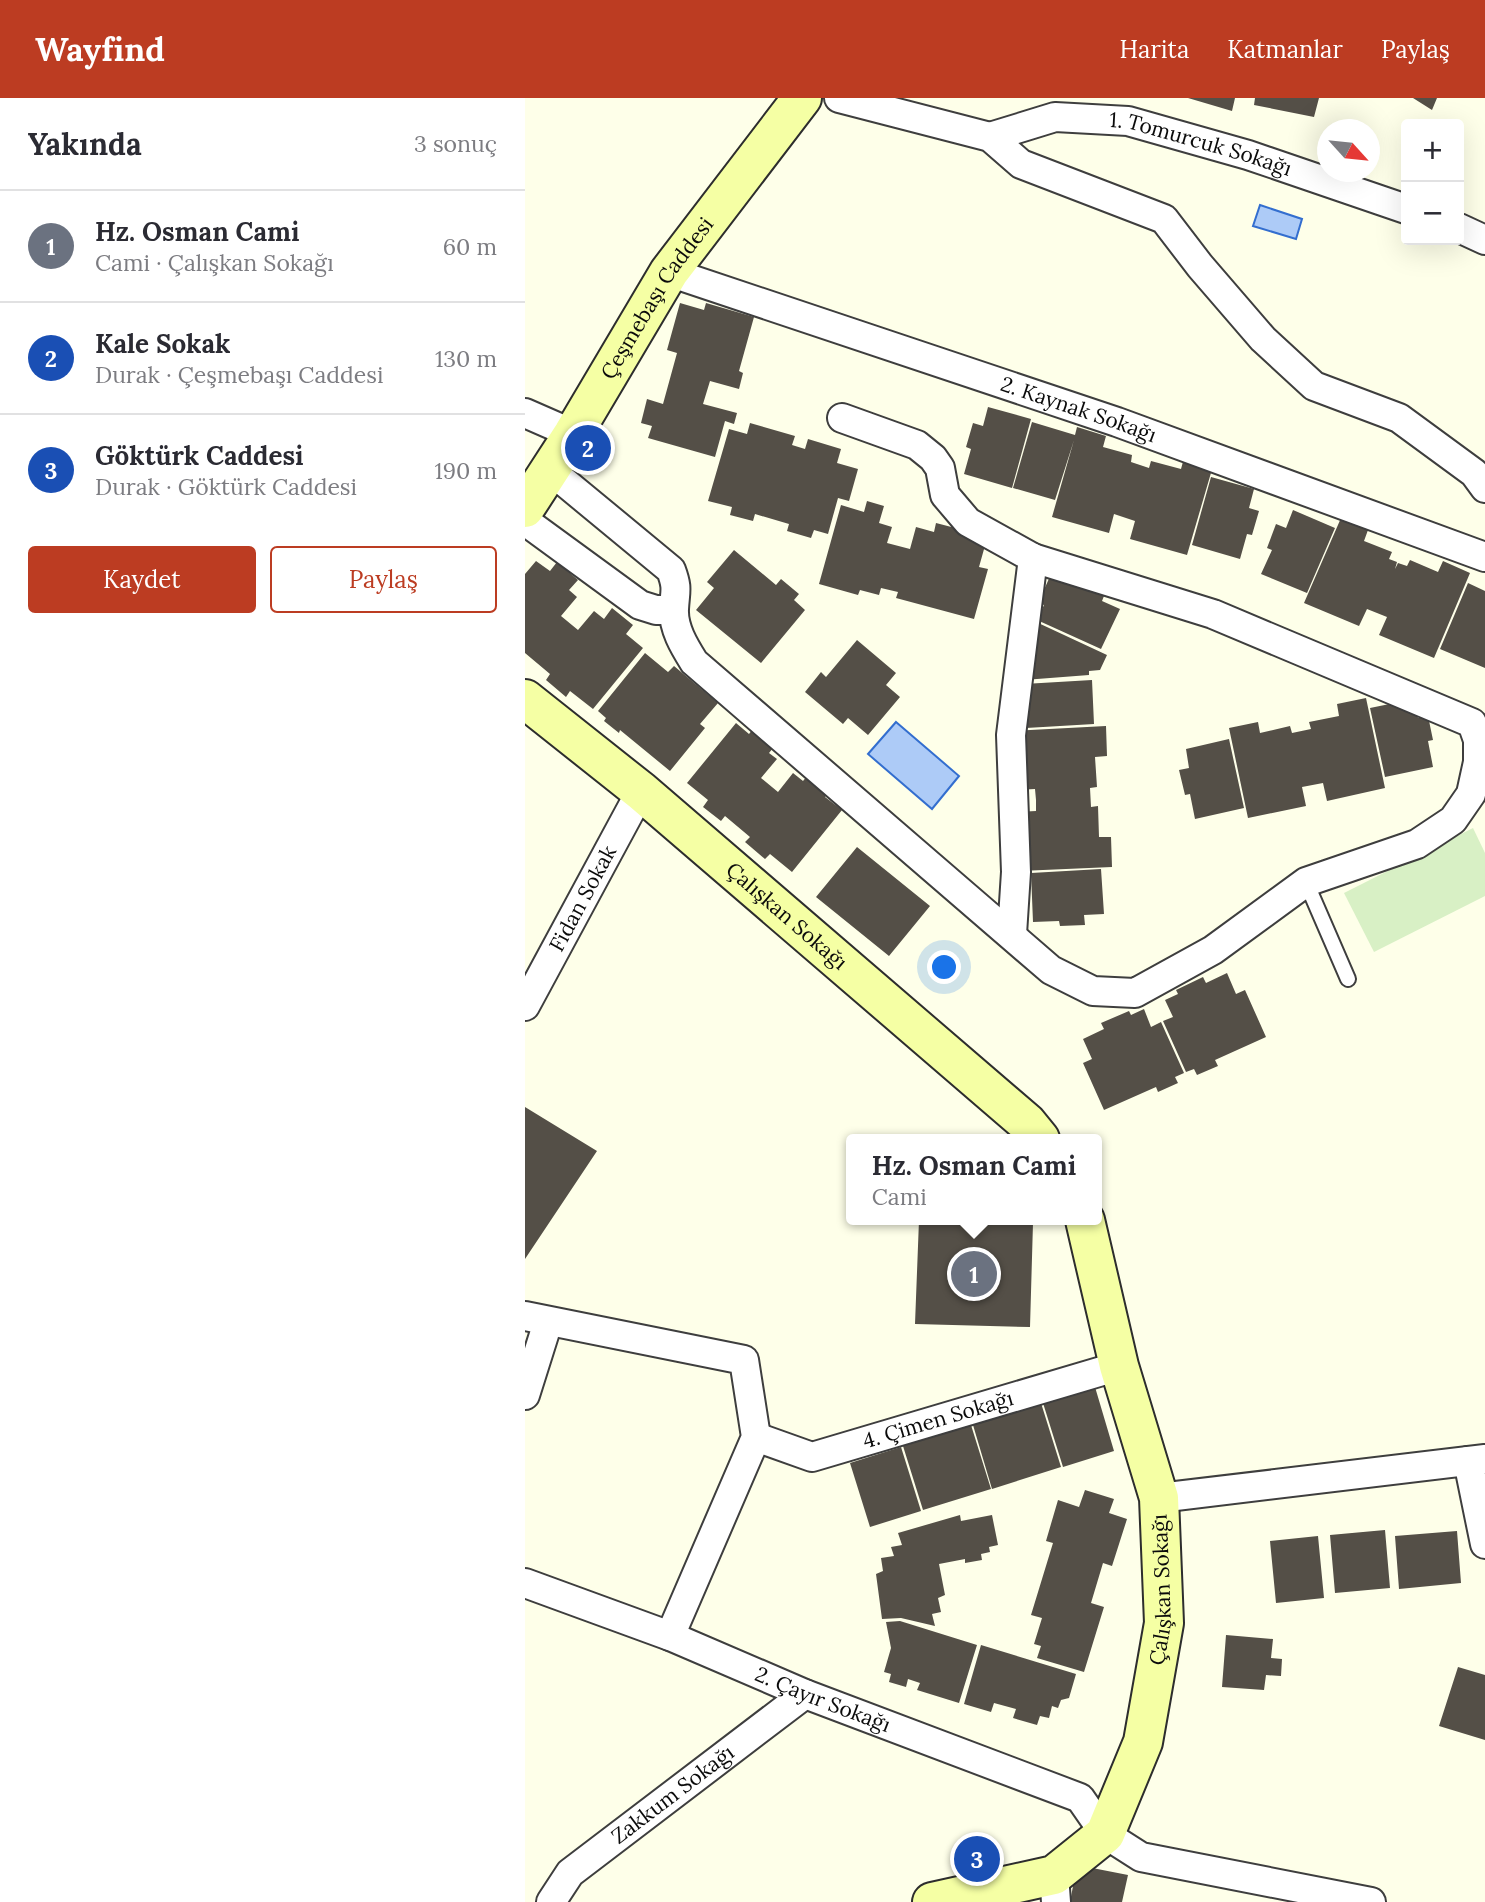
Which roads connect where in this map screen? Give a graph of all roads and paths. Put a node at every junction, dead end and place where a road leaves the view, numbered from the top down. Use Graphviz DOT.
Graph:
graph roads {
  1 [pos="802,98"];
  2 [pos="839,98"];
  3 [pos="990,137"];
  4 [pos="1401,207"];
  5 [pos="1464,230"];
  6 [pos="1485,240"];
  7 [pos="669,272"];
  8 [pos="525,413"];
  9 [pos="842,418"];
  10 [pos="573,434"];
  11 [pos="550,470"];
  12 [pos="1485,488"];
  13 [pos="525,508"];
  14 [pos="525,521"];
  15 [pos="1485,557"];
  16 [pos="1033,558"];
  17 [pos="673,610"];
  18 [pos="525,699"];
  19 [pos="1478,726"];
  20 [pos="641,791"];
  21 [pos="1306,882"];
  22 [pos="1012,934"];
  23 [pos="1348,979"];
  24 [pos="525,1006"];
  25 [pos="1035,1134"];
  26 [pos="1086,1225"];
  27 [pos="536,1319"];
  28 [pos="1119,1366"];
  29 [pos="525,1395"];
  30 [pos="756,1437"];
  31 [pos="1476,1460"];
  32 [pos="1159,1498"];
  33 [pos="1485,1544"];
  34 [pos="525,1583"];
  35 [pos="670,1636"];
  36 [pos="805,1694"];
  37 [pos="1105,1835"];
  38 [pos="1055,1888"];
  39 [pos="551,1902"];
  40 [pos="932,1902"];
  41 [pos="1371,1902"];
  1 -- 7 [label="main road, Çeşmebaşı Caddesi"];
  2 -- 3 [label="street"];
  3 -- 4 [label="street, 1. Tomurcuk Sokağı"];
  3 -- 12 [label="street"];
  5 -- 6 [label="street"];
  7 -- 10 [label="main road, Çeşmebaşı Caddesi"];
  7 -- 15 [label="street, 2. Kaynak Sokağı"];
  8 -- 10 [label="street"];
  9 -- 16 [label="street"];
  10 -- 11 [label="main road, Çeşmebaşı Caddesi"];
  11 -- 13 [label="main road, Çeşmebaşı Caddesi"];
  11 -- 17 [label="street"];
  14 -- 17 [label="street"];
  16 -- 19 [label="street"];
  16 -- 22 [label="street"];
  17 -- 22 [label="street"];
  18 -- 20 [label="main road, Çalışkan Sokağı"];
  19 -- 21 [label="street"];
  20 -- 24 [label="street, Fidan Sokak"];
  20 -- 25 [label="main road, Çalışkan Sokağı"];
  21 -- 22 [label="street"];
  21 -- 23 [label="lane"];
  26 -- 28 [label="main road, Çalışkan Sokağı"];
  27 -- 29 [label="street"];
  27 -- 30 [label="street"];
  28 -- 30 [label="street, 4. Çimen Sokağı"];
  28 -- 32 [label="main road, Çalışkan Sokağı"];
  30 -- 35 [label="street"];
  31 -- 32 [label="street"];
  31 -- 33 [label="street"];
  32 -- 37 [label="main road, Çalışkan Sokağı"];
  34 -- 35 [label="street, 2. Çayır Sokağı"];
  35 -- 36 [label="street, 2. Çayır Sokağı"];
  36 -- 37 [label="street, 2. Çayır Sokağı"];
  36 -- 39 [label="street, Zakkum Sokağı"];
  37 -- 38 [label="main road"];
  37 -- 41 [label="street"];
  38 -- 40 [label="main road"];
}
